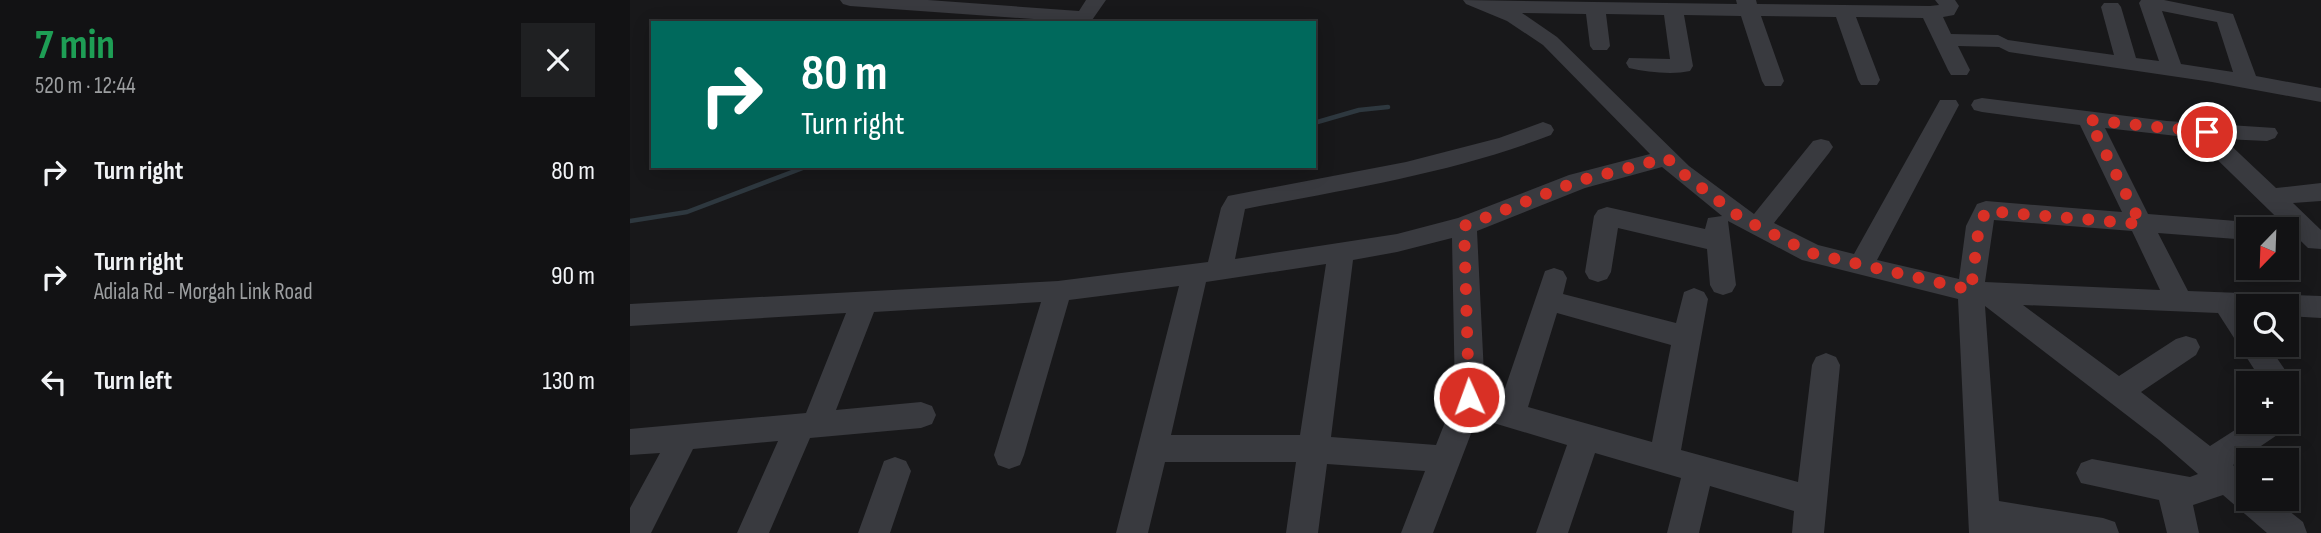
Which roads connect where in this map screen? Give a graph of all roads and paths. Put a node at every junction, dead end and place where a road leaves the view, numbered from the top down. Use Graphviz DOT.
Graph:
graph roads {
  1 [pos="850,0"];
  2 [pos="1096,0"];
  3 [pos="958,3"];
  4 [pos="1481,4"];
  5 [pos="1550,4"];
  6 [pos="1592,5"];
  7 [pos="1747,5"];
  8 [pos="1668,6"];
  9 [pos="1938,6"];
  10 [pos="2111,7"];
  11 [pos="1844,11"];
  12 [pos="1944,40"];
  13 [pos="1600,46"];
  14 [pos="1636,63"];
  15 [pos="2127,63"];
  16 [pos="2172,69"];
  17 [pos="1959,70"];
  18 [pos="1869,80"];
  19 [pos="1773,81"];
  20 [pos="2247,81"];
  21 [pos="2321,95"];
  22 [pos="1948,105"];
  23 [pos="1982,105"];
  24 [pos="2089,120"];
  25 [pos="1543,130"];
  26 [pos="2202,131"];
  27 [pos="2267,133"];
  28 [pos="1821,146"];
  29 [pos="1667,158"];
  30 [pos="2321,192"];
  31 [pos="2270,197"];
  32 [pos="1715,198"];
  33 [pos="2141,224"];
  34 [pos="1464,226"];
  35 [pos="1758,226"];
  36 [pos="2236,230"];
  37 [pos="2317,241"];
  38 [pos="1719,242"];
  39 [pos="1341,252"];
  40 [pos="1860,265"];
  41 [pos="1598,272"];
  42 [pos="1207,273"];
  43 [pos="1723,285"];
  44 [pos="1058,291"];
  45 [pos="1979,292"];
  46 [pos="1694,299"];
  47 [pos="864,302"];
  48 [pos="2180,302"];
  49 [pos="2226,304"];
  50 [pos="2321,307"];
  51 [pos="630,315"];
  52 [pos="2236,319"];
  53 [pos="1685,337"];
  54 [pos="2186,347"];
  55 [pos="1826,365"];
  56 [pos="2118,392"];
  57 [pos="1467,403"];
  58 [pos="921,415"];
  59 [pos="1511,415"];
  60 [pos="808,425"];
  61 [pos="2265,434"];
  62 [pos="1584,436"];
  63 [pos="684,437"];
  64 [pos="630,442"];
  65 [pos="1152,448"];
  66 [pos="1314,449"];
  67 [pos="1009,455"];
  68 [pos="1664,458"];
  69 [pos="1446,459"];
  70 [pos="1699,468"];
  71 [pos="895,471"];
  72 [pos="2092,472"];
  73 [pos="2234,485"];
  74 [pos="2173,489"];
  75 [pos="1812,500"];
  76 [pos="1984,523"];
  77 [pos="634,533"];
  78 [pos="753,533"];
  79 [pos="874,533"];
  80 [pos="1132,533"];
  81 [pos="1302,533"];
  82 [pos="1418,533"];
  83 [pos="1552,533"];
  84 [pos="1683,533"];
  85 [pos="1808,533"];
  86 [pos="2103,533"];
  87 [pos="2183,533"];
  88 [pos="2291,533"];
  1 -- 3 [label="street"];
  2 -- 3 [label="street"];
  4 -- 5 [label="street"];
  4 -- 29 [label="street"];
  5 -- 6 [label="street"];
  6 -- 8 [label="street"];
  6 -- 13 [label="street"];
  7 -- 8 [label="street"];
  7 -- 11 [label="street"];
  7 -- 19 [label="street"];
  8 -- 14 [label="street"];
  9 -- 11 [label="street"];
  9 -- 12 [label="street"];
  10 -- 15 [label="street"];
  11 -- 18 [label="street"];
  12 -- 15 [label="street"];
  12 -- 17 [label="street"];
  15 -- 16 [label="street"];
  16 -- 20 [label="street"];
  16 -- 20 [label="street"];
  20 -- 21 [label="street"];
  22 -- 40 [label="street"];
  23 -- 24 [label="street"];
  24 -- 26 [label="street"];
  24 -- 33 [label="street"];
  25 -- 42 [label="street"];
  26 -- 27 [label="street"];
  26 -- 31 [label="street"];
  28 -- 35 [label="street"];
  29 -- 32 [label="street"];
  29 -- 34 [label="street"];
  30 -- 31 [label="street"];
  31 -- 37 [label="street"];
  32 -- 35 [label="street"];
  32 -- 38 [label="street"];
  33 -- 36 [label="street"];
  33 -- 45 [label="street"];
  33 -- 48 [label="street"];
  34 -- 39 [label="street"];
  34 -- 57 [label="street"];
  35 -- 40 [label="street"];
  38 -- 41 [label="street"];
  38 -- 43 [label="street"];
  39 -- 42 [label="street"];
  39 -- 66 [label="street"];
  40 -- 45 [label="street"];
  42 -- 44 [label="street"];
  42 -- 65 [label="street"];
  44 -- 47 [label="street"];
  44 -- 67 [label="street"];
  45 -- 48 [label="street"];
  45 -- 56 [label="street"];
  45 -- 76 [label="street"];
  46 -- 53 [label="street"];
  47 -- 51 [label="street"];
  47 -- 60 [label="street"];
  48 -- 49 [label="street"];
  49 -- 50 [label="street"];
  49 -- 52 [label="street"];
  53 -- 59 [label="street"];
  53 -- 68 [label="street"];
  54 -- 56 [label="street"];
  55 -- 75 [label="street"];
  56 -- 73 [label="street"];
  57 -- 59 [label="street"];
  57 -- 69 [label="street"];
  58 -- 60 [label="street"];
  59 -- 62 [label="street"];
  60 -- 63 [label="street"];
  60 -- 78 [label="street"];
  61 -- 73 [label="street"];
  62 -- 68 [label="street"];
  62 -- 83 [label="street"];
  63 -- 64 [label="street"];
  63 -- 77 [label="street"];
  65 -- 66 [label="street"];
  65 -- 80 [label="street"];
  66 -- 69 [label="street"];
  66 -- 81 [label="street"];
  68 -- 70 [label="street"];
  69 -- 82 [label="street"];
  70 -- 75 [label="street"];
  70 -- 84 [label="street"];
  71 -- 79 [label="street"];
  72 -- 74 [label="street"];
  73 -- 74 [label="street"];
  73 -- 88 [label="street"];
  74 -- 87 [label="street"];
  75 -- 85 [label="street"];
  76 -- 86 [label="street"];
}
